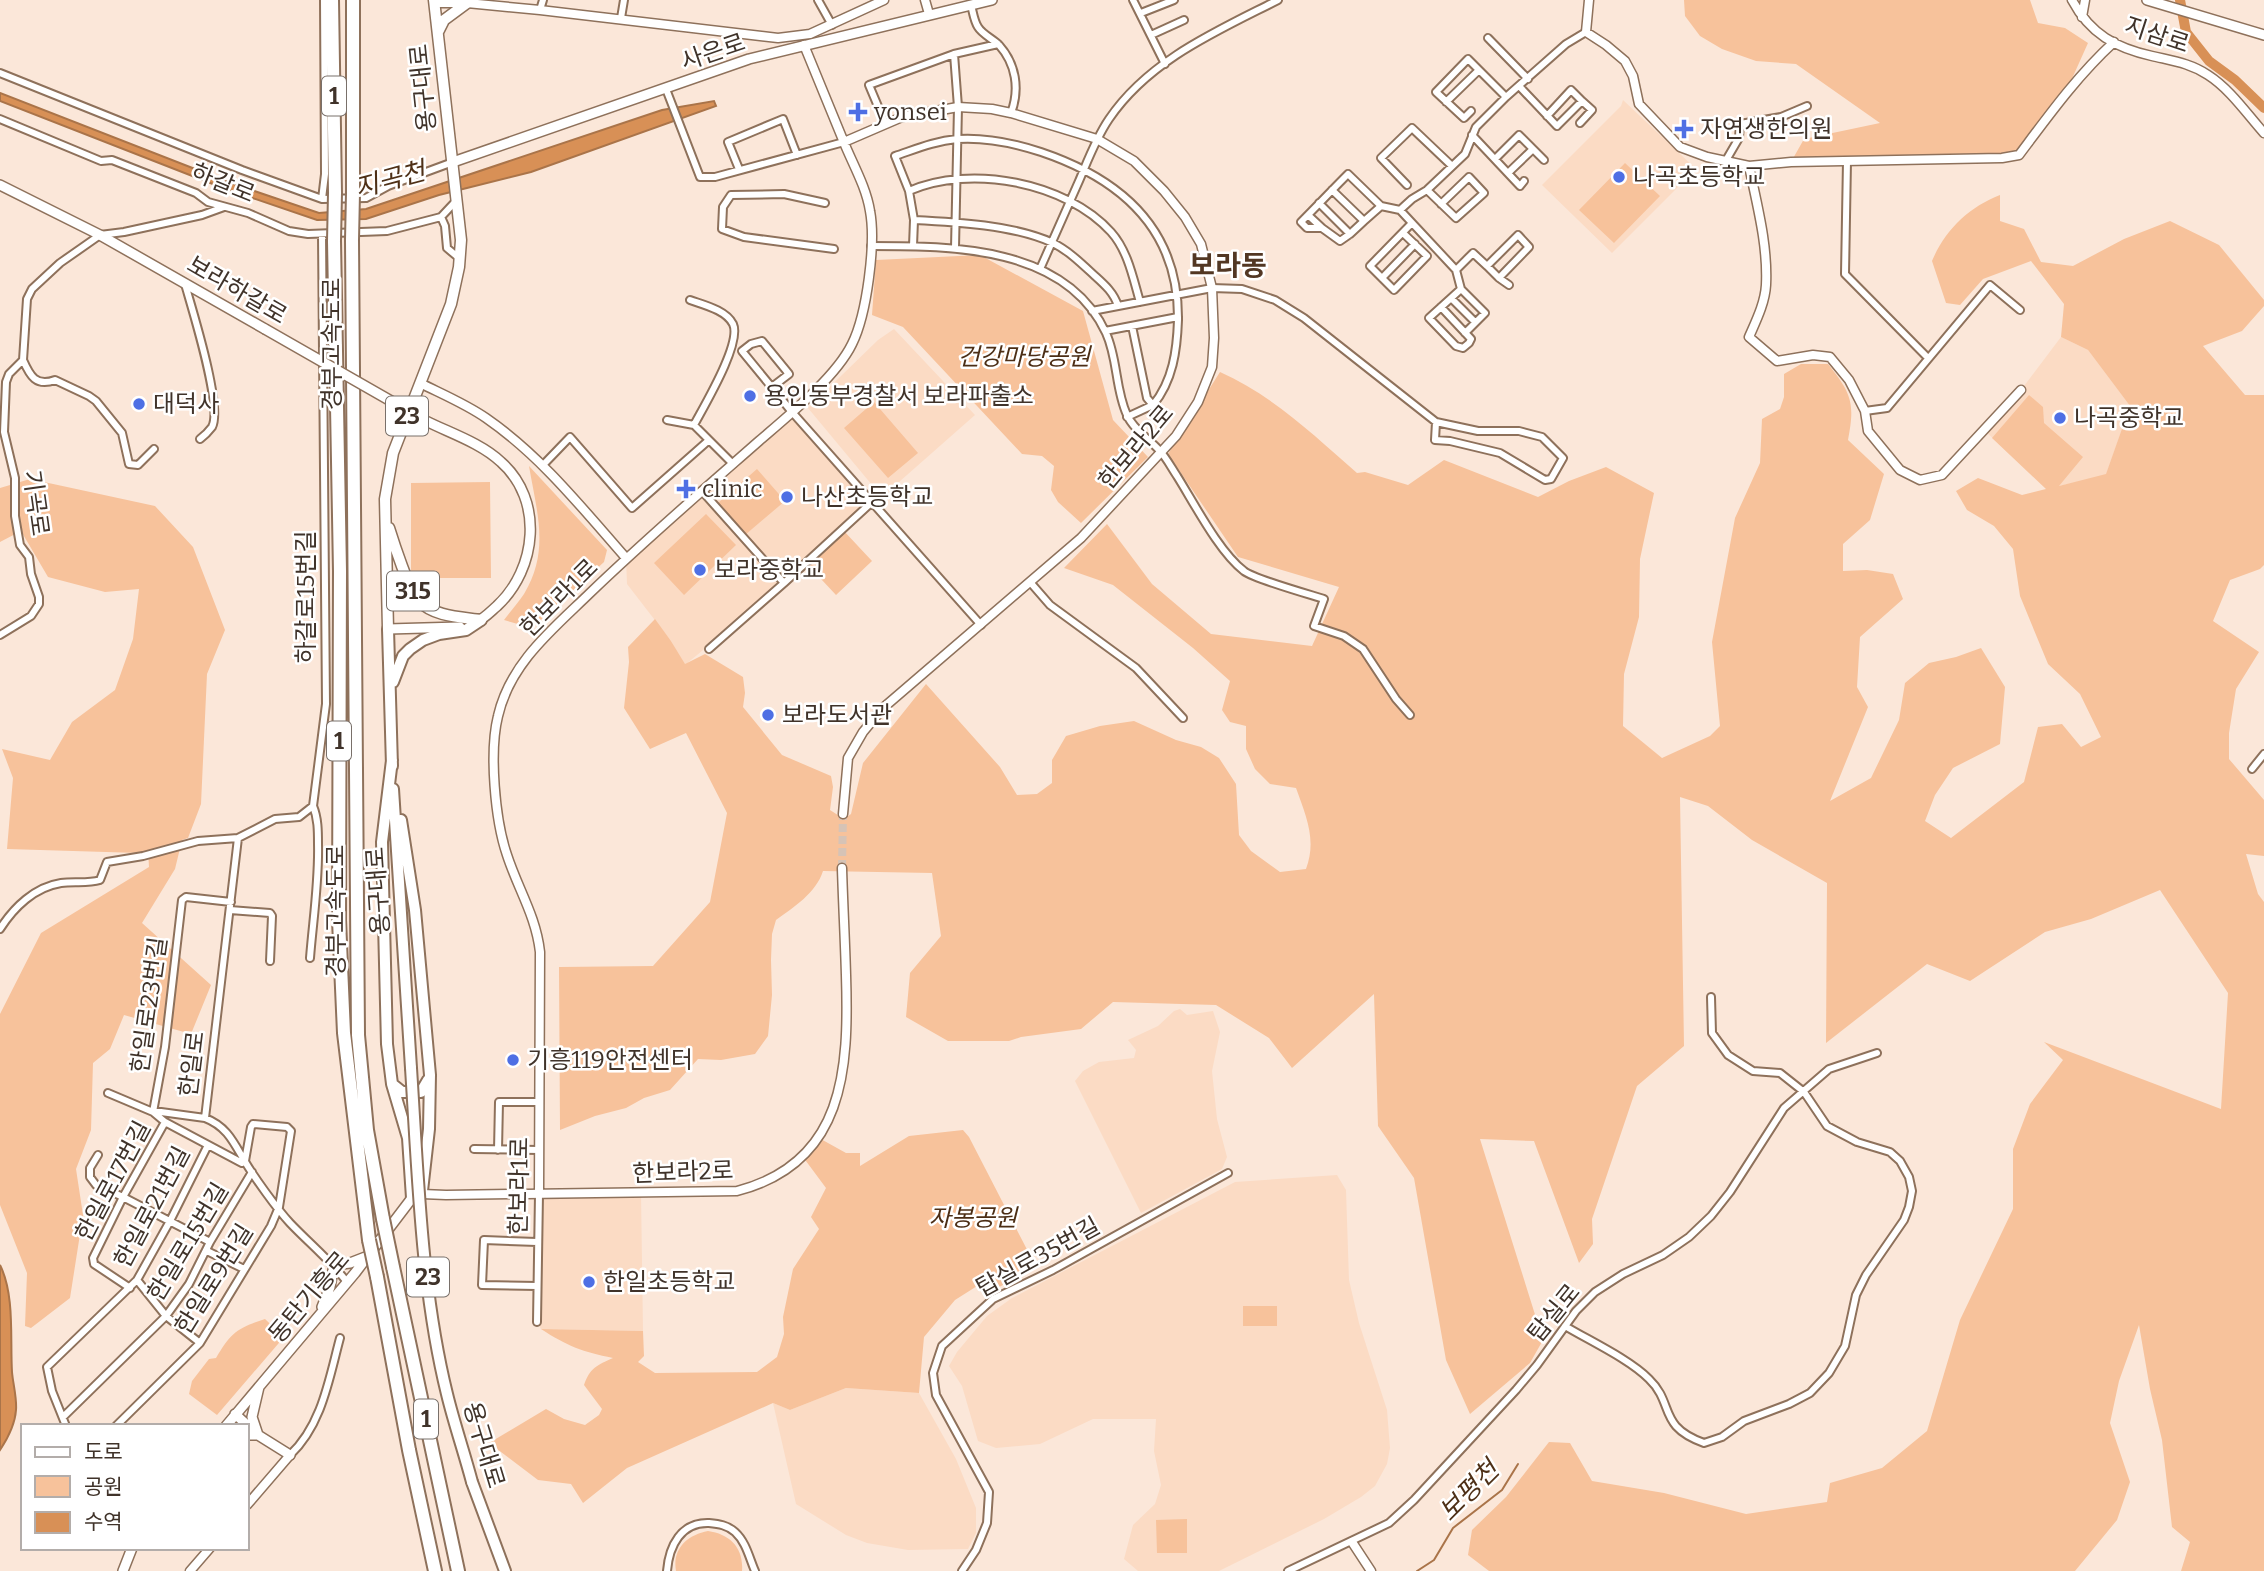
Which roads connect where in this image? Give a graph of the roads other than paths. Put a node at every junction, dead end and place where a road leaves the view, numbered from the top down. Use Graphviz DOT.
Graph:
graph roads {
  1 [pos="324,0"];
  2 [pos="332,0"];
  3 [pos="353,0"];
  4 [pos="543,0"];
  5 [pos="624,0"];
  6 [pos="818,0"];
  7 [pos="884,0"];
  8 [pos="925,0"];
  9 [pos="992,0"];
  10 [pos="1133,0"];
  11 [pos="1174,0"];
  12 [pos="1257,0"];
  13 [pos="1278,0"];
  14 [pos="1589,0"];
  15 [pos="2072,0"];
  16 [pos="2085,0"];
  17 [pos="2147,0"];
  18 [pos="464,1"];
  19 [pos="435,2"];
  20 [pos="971,5"];
  21 [pos="1261,9"];
  22 [pos="540,10"];
  23 [pos="1141,13"];
  24 [pos="929,14"];
  25 [pos="621,18"];
  26 [pos="2082,18"];
  27 [pos="1184,20"];
  28 [pos="832,25"];
  29 [pos="438,32"];
  30 [pos="1586,32"];
  31 [pos="1152,35"];
  32 [pos="2264,35"];
  33 [pos="1488,38"];
  34 [pos="2114,42"];
  35 [pos="998,44"];
  36 [pos="804,45"];
  37 [pos="954,54"];
  38 [pos="1165,64"];
  39 [pos="1479,70"];
  40 [pos="0,73"];
  41 [pos="1528,79"];
  42 [pos="1519,86"];
  43 [pos="668,93"];
  44 [pos="1506,97"];
  45 [pos="1582,101"];
  46 [pos="1446,102"];
  47 [pos="1807,106"];
  48 [pos="958,107"];
  49 [pos="1471,111"];
  50 [pos="1011,113"];
  51 [pos="1547,116"];
  52 [pos="0,119"];
  53 [pos="885,123"];
  54 [pos="1580,123"];
  55 [pos="2264,133"];
  56 [pos="1472,135"];
  57 [pos="957,139"];
  58 [pos="1097,139"];
  59 [pos="844,142"];
  60 [pos="1533,149"];
  61 [pos="797,155"];
  62 [pos="1495,159"];
  63 [pos="1544,160"];
  64 [pos="1847,161"];
  65 [pos="1726,162"];
  66 [pos="1452,166"];
  67 [pos="1749,166"];
  68 [pos="453,167"];
  69 [pos="739,169"];
  70 [pos="1084,169"];
  71 [pos="1508,173"];
  72 [pos="957,178"];
  73 [pos="1524,181"];
  74 [pos="0,185"];
  75 [pos="1407,185"];
  76 [pos="1332,190"];
  77 [pos="1427,190"];
  78 [pos="909,191"];
  79 [pos="322,199"];
  80 [pos="1070,202"];
  81 [pos="1319,203"];
  82 [pos="825,204"];
  83 [pos="1441,204"];
  84 [pos="457,205"];
  85 [pos="1381,206"];
  86 [pos="224,207"];
  87 [pos="1400,210"];
  88 [pos="441,217"];
  89 [pos="914,220"];
  90 [pos="1364,221"];
  91 [pos="956,222"];
  92 [pos="1411,224"];
  93 [pos="1350,233"];
  94 [pos="1403,233"];
  95 [pos="100,234"];
  96 [pos="322,234"];
  97 [pos="1052,243"];
  98 [pos="1415,244"];
  99 [pos="871,246"];
  100 [pos="913,246"];
  101 [pos="955,248"];
  102 [pos="834,249"];
  103 [pos="460,258"];
  104 [pos="1487,266"];
  105 [pos="1040,269"];
  106 [pos="1456,270"];
  107 [pos="1382,278"];
  108 [pos="1499,278"];
  109 [pos="184,282"];
  110 [pos="1510,285"];
  111 [pos="1212,288"];
  112 [pos="1461,289"];
  113 [pos="1176,295"];
  114 [pos="1451,298"];
  115 [pos="690,300"];
  116 [pos="1140,302"];
  117 [pos="1118,306"];
  118 [pos="1441,307"];
  119 [pos="2020,310"];
  120 [pos="1092,311"];
  121 [pos="1178,317"];
  122 [pos="1475,322"];
  123 [pos="1132,326"];
  124 [pos="1105,331"];
  125 [pos="1465,332"];
  126 [pos="1928,358"];
  127 [pos="23,360"];
  128 [pos="420,383"];
  129 [pos="3,384"];
  130 [pos="772,387"];
  131 [pos="2021,390"];
  132 [pos="1153,405"];
  133 [pos="1865,411"];
  134 [pos="792,412"];
  135 [pos="1127,417"];
  136 [pos="667,420"];
  137 [pos="1436,422"];
  138 [pos="694,425"];
  139 [pos="200,439"];
  140 [pos="709,440"];
  141 [pos="154,449"];
  142 [pos="1161,452"];
  143 [pos="544,464"];
  144 [pos="733,464"];
  145 [pos="702,491"];
  146 [pos="872,502"];
  147 [pos="385,517"];
  148 [pos="626,558"];
  149 [pos="1030,582"];
  150 [pos="784,583"];
  151 [pos="481,620"];
  152 [pos="981,625"];
  153 [pos="388,629"];
  154 [pos="0,635"];
  155 [pos="709,649"];
  156 [pos="390,688"];
  157 [pos="1410,715"];
  158 [pos="1183,718"];
  159 [pos="2264,754"];
  160 [pos="392,760"];
  161 [pos="2252,769"];
  162 [pos="313,806"];
  163 [pos="843,814"];
  164 [pos="238,838"];
  165 [pos="842,868"];
  166 [pos="230,906"];
  167 [pos="0,929"];
  168 [pos="310,958"];
  169 [pos="270,961"];
  170 [pos="1710,997"];
  171 [pos="1877,1053"];
  172 [pos="430,1075"];
  173 [pos="392,1084"];
  174 [pos="1804,1092"];
  175 [pos="108,1093"];
  176 [pos="539,1102"];
  177 [pos="153,1112"];
  178 [pos="205,1118"];
  179 [pos="165,1122"];
  180 [pos="208,1144"];
  181 [pos="474,1149"];
  182 [pos="498,1150"];
  183 [pos="539,1150"];
  184 [pos="98,1155"];
  185 [pos="245,1161"];
  186 [pos="252,1172"];
  187 [pos="1228,1173"];
  188 [pos="539,1194"];
  189 [pos="417,1196"];
  190 [pos="123,1197"];
  191 [pos="279,1208"];
  192 [pos="170,1221"];
  193 [pos="210,1242"];
  194 [pos="537,1242"];
  195 [pos="207,1251"];
  196 [pos="369,1255"];
  197 [pos="334,1265"];
  198 [pos="244,1269"];
  199 [pos="136,1280"];
  200 [pos="347,1282"];
  201 [pos="537,1286"];
  202 [pos="130,1288"];
  203 [pos="319,1315"];
  204 [pos="166,1316"];
  205 [pos="537,1322"];
  206 [pos="1565,1325"];
  207 [pos="340,1338"];
  208 [pos="200,1343"];
  209 [pos="260,1384"];
  210 [pos="235,1414"];
  211 [pos="63,1417"];
  212 [pos="65,1424"];
  213 [pos="118,1424"];
  214 [pos="228,1424"];
  215 [pos="246,1424"];
  216 [pos="248,1426"];
  217 [pos="248,1435"];
  218 [pos="258,1435"];
  219 [pos="290,1455"];
  220 [pos="248,1504"];
  221 [pos="1352,1542"];
  222 [pos="131,1550"];
  223 [pos="208,1550"];
  224 [pos="123,1571"];
  225 [pos="190,1571"];
  226 [pos="435,1571"];
  227 [pos="458,1571"];
  228 [pos="505,1571"];
  229 [pos="667,1571"];
  230 [pos="755,1571"];
  231 [pos="962,1571"];
  232 [pos="1288,1571"];
  233 [pos="1371,1571"];
  1 -- 79 [label="street"];
  2 -- 226 [label="highway, 경부고속도로 / 1, bridge"];
  3 -- 227 [label="highway, 경부고속도로 / 1, bridge"];
  4 -- 22 [label="street"];
  5 -- 25 [label="street"];
  6 -- 28 [label="street"];
  7 -- 28 [label="street"];
  8 -- 24 [label="street"];
  9 -- 20 [label="main road, 사은로"];
  10 -- 23 [label="street"];
  11 -- 23 [label="street"];
  12 -- 21 [label="street"];
  13 -- 21 [label="street"];
  14 -- 30 [label="street"];
  15 -- 26 [label="street, 지삼로"];
  16 -- 26 [label="street"];
  17 -- 32 [label="main road"];
  18 -- 19 [label="street"];
  18 -- 22 [label="street"];
  18 -- 29 [label="main road"];
  19 -- 29 [label="main road, 용구대로 / 23"];
  20 -- 24 [label="main road, 사은로"];
  20 -- 35 [label="street"];
  21 -- 38 [label="street"];
  22 -- 25 [label="street"];
  23 -- 31 [label="street"];
  24 -- 36 [label="main road, 사은로"];
  25 -- 28 [label="street"];
  26 -- 34 [label="street, 지삼로"];
  27 -- 31 [label="street"];
  29 -- 68 [label="main road, 용구대로 / 23"];
  30 -- 41 [label="street"];
  30 -- 65 [label="street"];
  31 -- 38 [label="street"];
  33 -- 41 [label="street"];
  34 -- 55 [label="street, 지삼로"];
  34 -- 64 [label="street"];
  35 -- 37 [label="street"];
  35 -- 50 [label="street"];
  36 -- 43 [label="main road, 사은로"];
  36 -- 59 [label="street, 한보라1로"];
  37 -- 48 [label="street"];
  37 -- 53 [label="street"];
  38 -- 58 [label="street"];
  39 -- 44 [label="street"];
  39 -- 46 [label="street"];
  39 -- 46 [label="street"];
  40 -- 79 [label="street"];
  41 -- 42 [label="street"];
  42 -- 44 [label="street"];
  42 -- 51 [label="street"];
  43 -- 68 [label="main road, 사은로"];
  43 -- 69 [label="street"];
  44 -- 56 [label="street"];
  45 -- 51 [label="street"];
  45 -- 51 [label="street"];
  45 -- 54 [label="street"];
  46 -- 49 [label="street"];
  47 -- 65 [label="street"];
  48 -- 50 [label="street, 한보라2로"];
  48 -- 53 [label="street, 한보라2로"];
  48 -- 57 [label="street"];
  50 -- 58 [label="street, 한보라2로"];
  52 -- 86 [label="street, 하갈로"];
  53 -- 59 [label="street, 한보라2로"];
  56 -- 62 [label="street"];
  56 -- 66 [label="street"];
  57 -- 70 [label="street"];
  57 -- 72 [label="street"];
  57 -- 78 [label="street"];
  58 -- 70 [label="street"];
  58 -- 111 [label="street, 한보라2로"];
  59 -- 61 [label="street"];
  59 -- 99 [label="street, 한보라1로"];
  60 -- 62 [label="street"];
  60 -- 63 [label="street"];
  60 -- 71 [label="street"];
  61 -- 69 [label="street"];
  61 -- 69 [label="street"];
  62 -- 71 [label="street"];
  64 -- 67 [label="street"];
  64 -- 126 [label="street"];
  65 -- 67 [label="street"];
  66 -- 75 [label="street"];
  66 -- 77 [label="street"];
  67 -- 133 [label="street"];
  68 -- 79 [label="street"];
  68 -- 84 [label="main road, 23"];
  70 -- 80 [label="street"];
  70 -- 113 [label="street"];
  71 -- 73 [label="street"];
  72 -- 78 [label="street"];
  72 -- 80 [label="street"];
  72 -- 91 [label="street"];
  74 -- 95 [label="main road, 보라하갈로 / 315"];
  76 -- 81 [label="street"];
  76 -- 85 [label="street"];
  76 -- 90 [label="street"];
  77 -- 83 [label="street"];
  77 -- 87 [label="street"];
  78 -- 89 [label="street"];
  80 -- 97 [label="street"];
  80 -- 116 [label="street"];
  81 -- 93 [label="street"];
  81 -- 93 [label="street"];
  82 -- 102 [label="street"];
  83 -- 83 [label="street"];
  84 -- 88 [label="street"];
  84 -- 103 [label="main road, 용구대로 / 23"];
  85 -- 87 [label="street"];
  85 -- 90 [label="street"];
  86 -- 95 [label="street"];
  86 -- 96 [label="street, 하갈로"];
  87 -- 92 [label="street"];
  88 -- 96 [label="street, 하갈로"];
  88 -- 103 [label="street"];
  89 -- 91 [label="street"];
  89 -- 100 [label="street"];
  90 -- 93 [label="street"];
  91 -- 97 [label="street"];
  91 -- 101 [label="street"];
  92 -- 94 [label="street"];
  92 -- 106 [label="street"];
  94 -- 98 [label="street"];
  94 -- 107 [label="street"];
  95 -- 109 [label="main road, 보라하갈로 / 315"];
  95 -- 127 [label="street"];
  96 -- 162 [label="street, 하갈로15번길"];
  97 -- 105 [label="street"];
  97 -- 117 [label="street"];
  98 -- 107 [label="street"];
  98 -- 107 [label="street"];
  99 -- 100 [label="street"];
  99 -- 134 [label="street, 한보라1로"];
  100 -- 101 [label="street"];
  101 -- 105 [label="street"];
  103 -- 128 [label="main road, 용구대로 / 23"];
  104 -- 106 [label="street"];
  104 -- 108 [label="street"];
  104 -- 108 [label="street"];
  105 -- 120 [label="street"];
  106 -- 112 [label="street"];
  108 -- 110 [label="street"];
  109 -- 139 [label="street"];
  109 -- 151 [label="main road, 보라하갈로 / 315, bridge"];
  111 -- 113 [label="street"];
  111 -- 137 [label="street"];
  111 -- 142 [label="street, 한보라2로"];
  112 -- 114 [label="street"];
  112 -- 122 [label="street"];
  113 -- 116 [label="street"];
  113 -- 121 [label="street"];
  114 -- 118 [label="street"];
  114 -- 122 [label="street"];
  115 -- 138 [label="street"];
  116 -- 117 [label="street"];
  117 -- 120 [label="street"];
  118 -- 125 [label="street"];
  118 -- 125 [label="street"];
  119 -- 126 [label="street"];
  120 -- 124 [label="street"];
  121 -- 123 [label="street"];
  121 -- 132 [label="street"];
  122 -- 125 [label="street"];
  123 -- 124 [label="street"];
  123 -- 132 [label="street"];
  124 -- 135 [label="street"];
  126 -- 133 [label="street"];
  127 -- 129 [label="street, 기곡로"];
  127 -- 141 [label="street"];
  128 -- 143 [label="street"];
  128 -- 147 [label="main road, 용구대로 / 23"];
  129 -- 154 [label="street, 기곡로"];
  130 -- 130 [label="street"];
  130 -- 134 [label="street"];
  131 -- 133 [label="street"];
  132 -- 135 [label="street"];
  134 -- 144 [label="street, 한보라1로"];
  134 -- 146 [label="street"];
  135 -- 142 [label="street"];
  136 -- 138 [label="street"];
  137 -- 137 [label="street"];
  138 -- 140 [label="street"];
  140 -- 143 [label="street"];
  140 -- 144 [label="street"];
  142 -- 149 [label="street, 한보라2로"];
  142 -- 157 [label="street"];
  143 -- 148 [label="street"];
  144 -- 145 [label="street, 한보라1로"];
  145 -- 148 [label="street, 한보라1로"];
  145 -- 150 [label="street"];
  146 -- 150 [label="street"];
  146 -- 152 [label="street"];
  147 -- 151 [label="main road, 315"];
  147 -- 153 [label="main road, 용구대로 / 23"];
  148 -- 176 [label="street, 한보라1로"];
  149 -- 152 [label="street, 한보라2로"];
  149 -- 158 [label="street"];
  150 -- 155 [label="street"];
  151 -- 153 [label="main road, 315"];
  151 -- 156 [label="highway, 315"];
  152 -- 163 [label="street, 한보라2로"];
  153 -- 156 [label="highway, 용구대로 / 23"];
  156 -- 160 [label="highway, 용구대로 / 23"];
  159 -- 161 [label="street"];
  160 -- 172 [label="highway"];
  160 -- 173 [label="highway"];
  160 -- 228 [label="highway, 용구대로 / 23, bridge"];
  162 -- 164 [label="street"];
  162 -- 168 [label="street, 하갈로15번길"];
  164 -- 166 [label="street, 한일로"];
  164 -- 167 [label="street"];
  165 -- 188 [label="street, 한보라2로"];
  166 -- 169 [label="street"];
  166 -- 177 [label="street, 한일로23번길"];
  166 -- 178 [label="street, 한일로"];
  170 -- 174 [label="street"];
  171 -- 174 [label="street, 탑실로"];
  172 -- 173 [label="highway"];
  172 -- 189 [label="highway"];
  173 -- 189 [label="highway"];
  174 -- 206 [label="street, 탑실로"];
  174 -- 206 [label="street"];
  175 -- 177 [label="street"];
  176 -- 182 [label="street"];
  176 -- 183 [label="street, 한보라1로"];
  177 -- 178 [label="street"];
  177 -- 179 [label="street"];
  178 -- 185 [label="street, 한일로"];
  179 -- 180 [label="street, 한일로17번길"];
  179 -- 190 [label="street, 한일로17번길"];
  180 -- 185 [label="street, 한일로17번길"];
  180 -- 192 [label="street, 한일로21번길"];
  181 -- 182 [label="street"];
  182 -- 183 [label="street"];
  183 -- 188 [label="street, 한보라1로"];
  184 -- 190 [label="street"];
  185 -- 186 [label="street, 한일로"];
  185 -- 191 [label="street, 한일로9번길"];
  186 -- 191 [label="street, 한일로"];
  186 -- 193 [label="street, 한일로15번길"];
  187 -- 231 [label="street, 탑실로35번길"];
  188 -- 189 [label="street, 한보라2로"];
  188 -- 194 [label="street, 한보라1로"];
  189 -- 196 [label="main road, 동탄기흥로"];
  190 -- 192 [label="street"];
  190 -- 202 [label="street, 한일로17번길"];
  191 -- 197 [label="street, 한일로"];
  191 -- 198 [label="street, 한일로9번길"];
  192 -- 193 [label="street"];
  192 -- 199 [label="street, 한일로21번길"];
  193 -- 195 [label="street, 한일로15번길"];
  194 -- 201 [label="street, 한보라1로"];
  194 -- 201 [label="street"];
  195 -- 198 [label="street"];
  195 -- 204 [label="street, 한일로15번길"];
  196 -- 197 [label="main road"];
  196 -- 200 [label="main road, 동탄기흥로"];
  197 -- 200 [label="street, 한일로"];
  197 -- 203 [label="main road"];
  198 -- 208 [label="street, 한일로9번길"];
  199 -- 202 [label="street, 한일로21번길"];
  199 -- 204 [label="street"];
  200 -- 203 [label="main road, 동탄기흥로"];
  201 -- 205 [label="street, 한보라1로"];
  202 -- 211 [label="street, 한일로21번길"];
  203 -- 209 [label="main road, 동탄기흥로"];
  204 -- 208 [label="street"];
  204 -- 211 [label="street, 한일로15번길"];
  206 -- 221 [label="street, 탑실로"];
  207 -- 219 [label="street"];
  208 -- 213 [label="street, 한일로9번길"];
  209 -- 210 [label="main road, 동탄기흥로"];
  209 -- 218 [label="main road"];
  210 -- 214 [label="main road, 동탄기흥로"];
  210 -- 215 [label="main road"];
  211 -- 212 [label="street"];
  216 -- 218 [label="main road"];
  217 -- 218 [label="main road"];
  218 -- 219 [label="main road"];
  219 -- 220 [label="street"];
  221 -- 232 [label="street, 탑실로"];
  221 -- 233 [label="street"];
  222 -- 224 [label="main road"];
  223 -- 225 [label="street"];
  229 -- 230 [label="street"];
}
